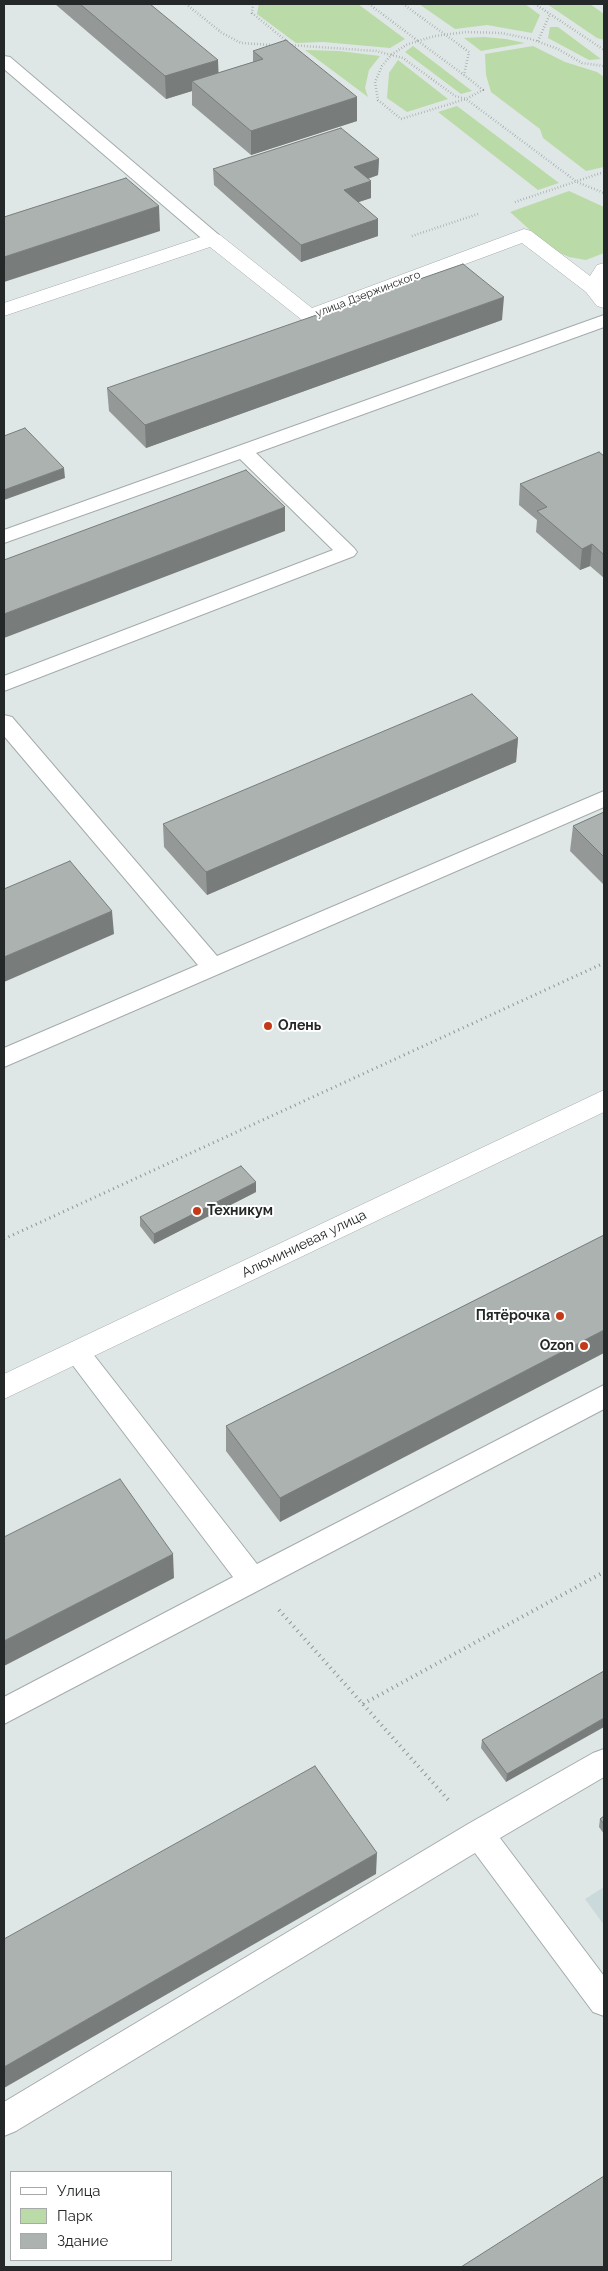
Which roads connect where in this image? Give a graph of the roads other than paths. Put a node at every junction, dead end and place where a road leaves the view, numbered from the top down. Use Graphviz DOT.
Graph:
graph roads {
  1 [pos="4,61"];
  2 [pos="213,239"];
  3 [pos="604,268"];
  4 [pos="598,295"];
  5 [pos="4,310"];
  6 [pos="604,321"];
  7 [pos="242,450"];
  8 [pos="4,537"];
  9 [pos="4,684"];
  10 [pos="4,722"];
  11 [pos="604,798"];
  12 [pos="214,966"];
  13 [pos="4,1058"];
  14 [pos="604,1100"];
  15 [pos="78,1352"];
  16 [pos="4,1387"];
  17 [pos="604,1396"];
  18 [pos="253,1581"];
  19 [pos="4,1712"];
  20 [pos="604,1762"];
  21 [pos="479,1834"];
  22 [pos="604,2001"];
  23 [pos="4,2120"];
  1 -- 2 [label="lane"];
  2 -- 4 [label="street, улица Дзержинского"];
  2 -- 5 [label="street"];
  3 -- 4 [label="street"];
  6 -- 7 [label="lane"];
  7 -- 8 [label="lane"];
  7 -- 9 [label="lane"];
  10 -- 12 [label="lane"];
  11 -- 12 [label="lane"];
  12 -- 13 [label="lane"];
  14 -- 15 [label="street, Алюминиевая улица"];
  15 -- 16 [label="street, Алюминиевая улица"];
  15 -- 18 [label="lane"];
  17 -- 18 [label="lane"];
  18 -- 19 [label="lane"];
  20 -- 21 [label="lane"];
  21 -- 22 [label="lane"];
  21 -- 23 [label="lane"];
}
